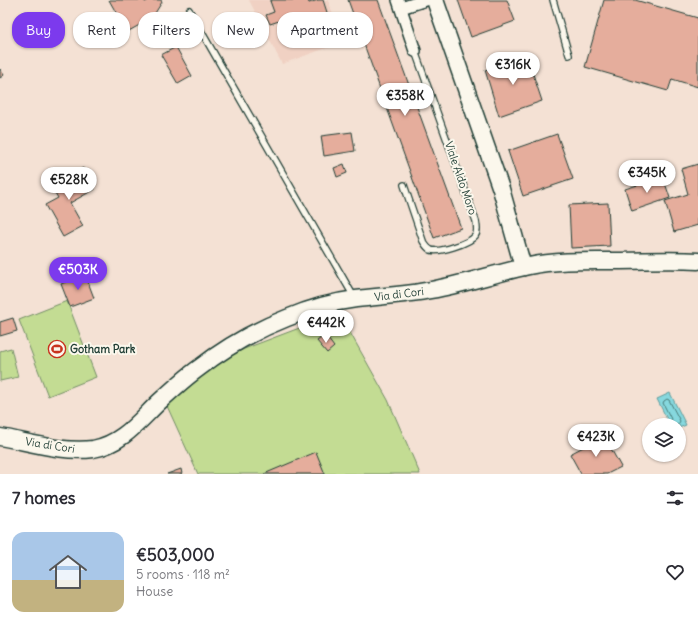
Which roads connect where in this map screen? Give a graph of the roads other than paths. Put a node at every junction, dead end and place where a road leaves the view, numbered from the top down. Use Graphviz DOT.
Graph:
graph roads {
  1 [pos="426,0"];
  2 [pos="434,0"];
  3 [pos="553,0"];
  4 [pos="399,4"];
  5 [pos="189,10"];
  6 [pos="416,51"];
  7 [pos="569,55"];
  8 [pos="404,185"];
  9 [pos="698,261"];
  10 [pos="523,267"];
  11 [pos="355,299"];
  12 [pos="0,437"];
  1 -- 4 [label="street, Viale Aldo Moro"];
  2 -- 10 [label="main road"];
  3 -- 7 [label="lane"];
  4 -- 6 [label="street, Viale Aldo Moro"];
  5 -- 11 [label="lane"];
  6 -- 8 [label="lane, Viale Aldo Moro"];
  9 -- 10 [label="main road, Via di Cori"];
  10 -- 11 [label="main road, Via di Cori"];
  11 -- 12 [label="main road, Via di Cori"];
}
